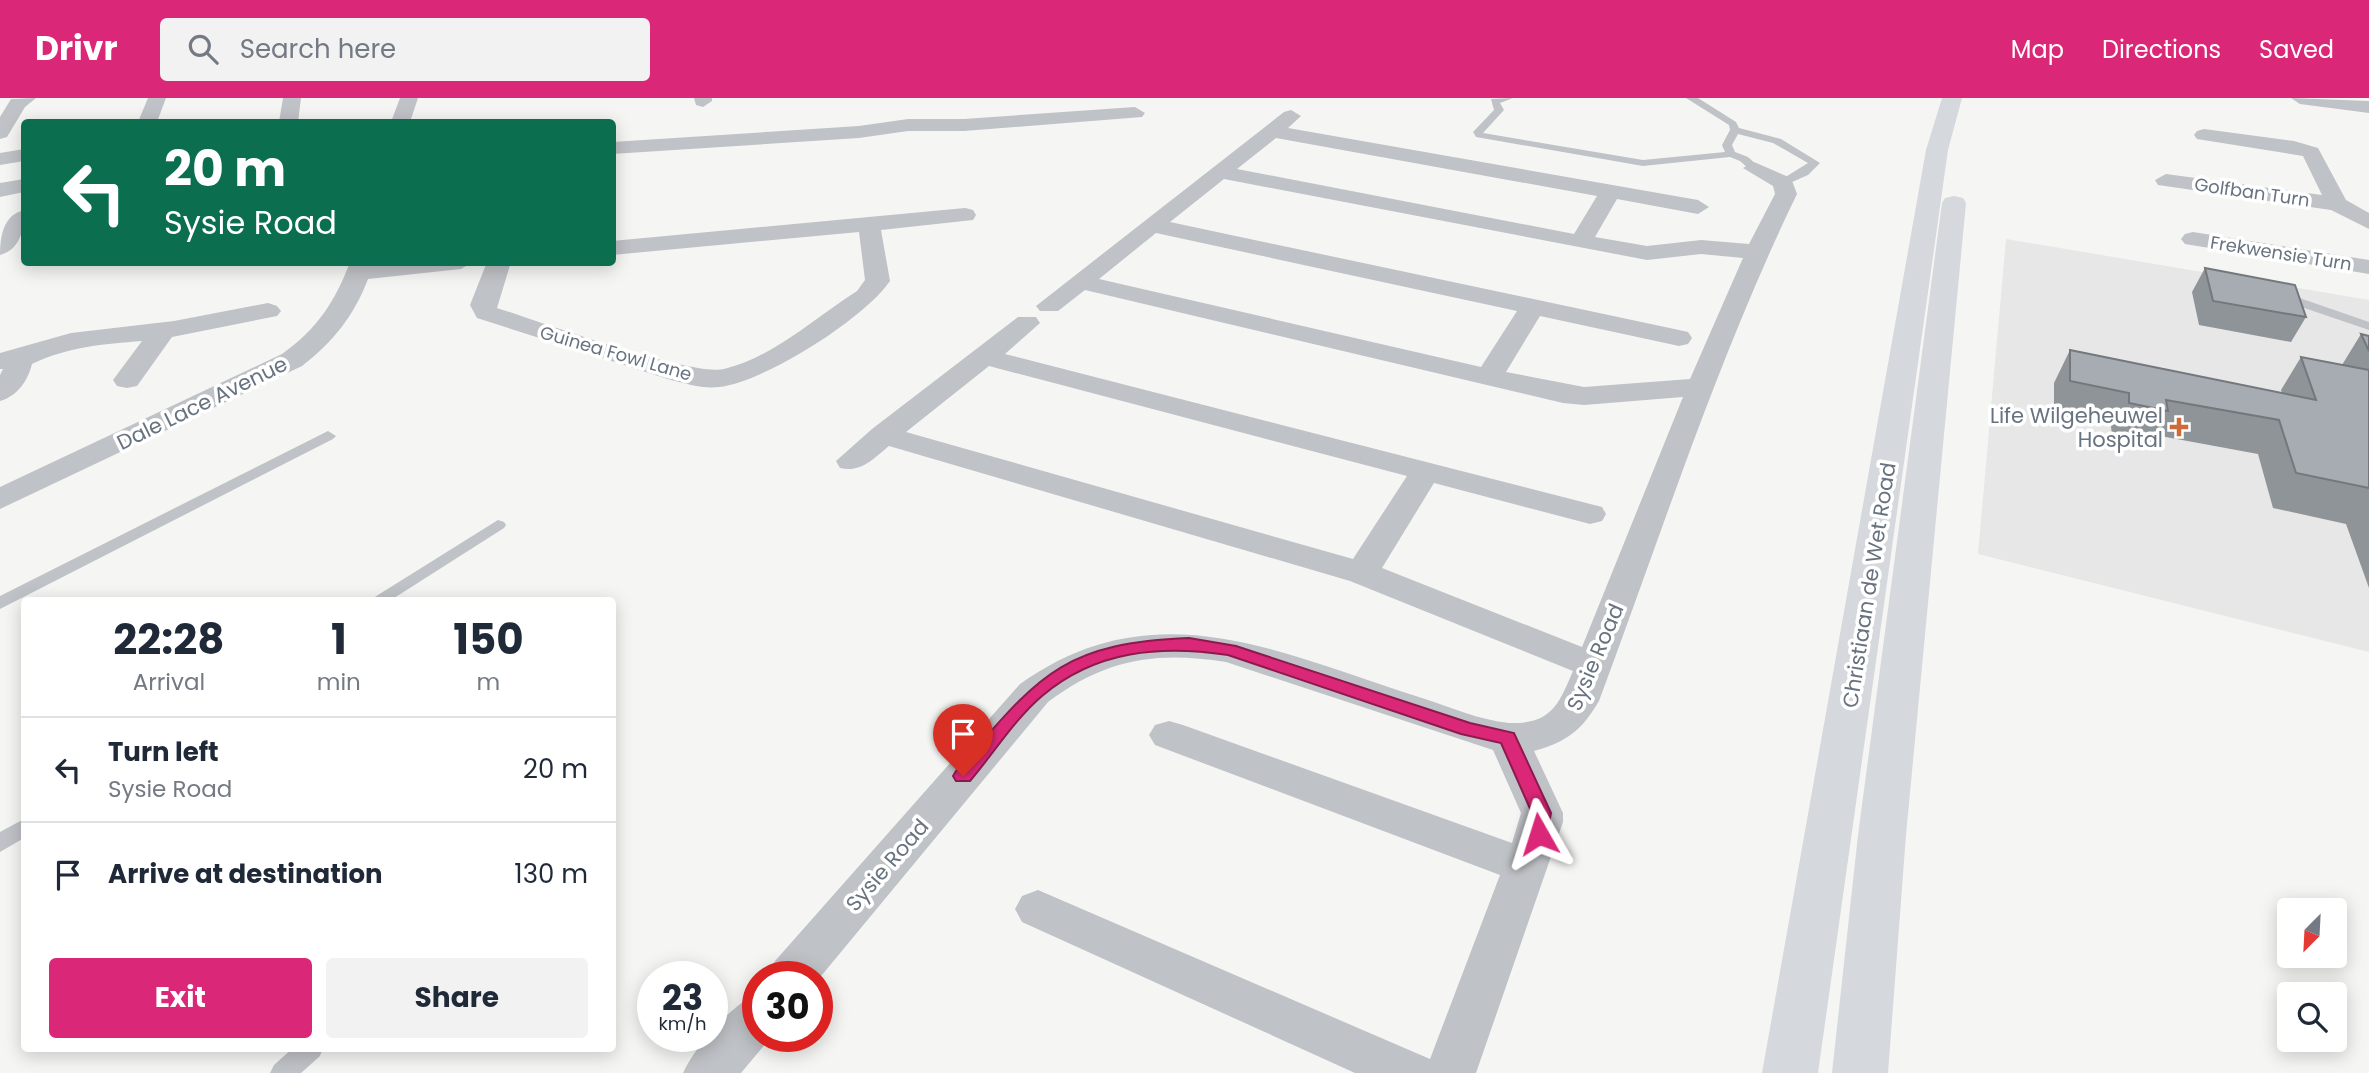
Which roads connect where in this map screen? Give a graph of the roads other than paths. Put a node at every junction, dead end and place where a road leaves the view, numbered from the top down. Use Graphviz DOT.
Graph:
graph roads {
  1 [pos="27,98"];
  2 [pos="157,98"];
  3 [pos="292,98"];
  4 [pos="409,98"];
  5 [pos="1508,98"];
  6 [pos="1690,98"];
  7 [pos="1952,98"];
  8 [pos="1974,98"];
  9 [pos="2300,98"];
  10 [pos="2369,107"];
  11 [pos="1135,113"];
  12 [pos="1293,114"];
  13 [pos="149,119"];
  14 [pos="289,119"];
  15 [pos="402,119"];
  16 [pos="1735,130"];
  17 [pos="1272,131"];
  18 [pos="0,133"];
  19 [pos="2204,135"];
  20 [pos="616,148"];
  21 [pos="21,156"];
  22 [pos="0,159"];
  23 [pos="1756,168"];
  24 [pos="1220,172"];
  25 [pos="2166,180"];
  26 [pos="21,186"];
  27 [pos="0,190"];
  28 [pos="1610,192"];
  29 [pos="2337,204"];
  30 [pos="1698,207"];
  31 [pos="965,215"];
  32 [pos="21,221"];
  33 [pos="2369,222"];
  34 [pos="869,224"];
  35 [pos="1155,226"];
  36 [pos="2193,239"];
  37 [pos="1581,243"];
  38 [pos="616,247"];
  39 [pos="0,248"];
  40 [pos="1757,252"];
  41 [pos="394,266"];
  42 [pos="498,266"];
  43 [pos="2369,267"];
  44 [pos="360,268"];
  45 [pos="1082,282"];
  46 [pos="2288,298"];
  47 [pos="1533,307"];
  48 [pos="268,312"];
  49 [pos="2369,326"];
  50 [pos="163,331"];
  51 [pos="1679,338"];
  52 [pos="985,357"];
  53 [pos="10,360"];
  54 [pos="1488,378"];
  55 [pos="127,380"];
  56 [pos="1701,387"];
  57 [pos="0,392"];
  58 [pos="883,435"];
  59 [pos="328,436"];
  60 [pos="850,461"];
  61 [pos="1427,470"];
  62 [pos="0,499"];
  63 [pos="1590,514"];
  64 [pos="498,525"];
  65 [pos="1362,573"];
  66 [pos="385,597"];
  67 [pos="0,603"];
  68 [pos="1595,665"];
  69 [pos="1170,735"];
  70 [pos="1508,738"];
  71 [pos="21,829"];
  72 [pos="0,843"];
  73 [pos="1528,867"];
  74 [pos="1038,909"];
  75 [pos="805,961"];
  76 [pos="742,1035"];
  77 [pos="307,1052"];
  78 [pos="283,1073"];
  79 [pos="709,1073"];
  80 [pos="1410,1073"];
  81 [pos="1450,1073"];
  82 [pos="1790,1073"];
  83 [pos="1860,1073"];
  1 -- 18 [label="street"];
  2 -- 13 [label="street"];
  3 -- 14 [label="street"];
  4 -- 15 [label="street"];
  5 -- 23 [label="lane"];
  6 -- 16 [label="lane"];
  7 -- 82 [label="main road, Christiaan de Wet Road"];
  8 -- 83 [label="main road, Christiaan de Wet Road"];
  9 -- 10 [label="street"];
  11 -- 20 [label="street"];
  12 -- 17 [label="street"];
  16 -- 23 [label="lane"];
  16 -- 23 [label="lane"];
  17 -- 24 [label="street"];
  17 -- 28 [label="street"];
  19 -- 29 [label="street"];
  21 -- 22 [label="street"];
  23 -- 40 [label="street, Sysie Road"];
  24 -- 35 [label="street"];
  24 -- 37 [label="street"];
  25 -- 29 [label="street, Golfban Turn"];
  26 -- 27 [label="street"];
  28 -- 30 [label="street"];
  28 -- 37 [label="street"];
  29 -- 33 [label="street"];
  31 -- 34 [label="street"];
  32 -- 39 [label="street"];
  34 -- 38 [label="street"];
  34 -- 42 [label="street, Guinea Fowl Lane"];
  35 -- 45 [label="street"];
  35 -- 47 [label="street"];
  36 -- 43 [label="street, Frekwensie Turn"];
  37 -- 40 [label="street"];
  40 -- 56 [label="street, Sysie Road"];
  41 -- 44 [label="street"];
  44 -- 62 [label="street, Dale Lace Avenue"];
  45 -- 52 [label="street"];
  45 -- 54 [label="street"];
  46 -- 49 [label="lane"];
  47 -- 51 [label="street"];
  47 -- 54 [label="street"];
  48 -- 50 [label="street"];
  50 -- 53 [label="street"];
  50 -- 55 [label="street"];
  52 -- 58 [label="street"];
  52 -- 61 [label="street"];
  53 -- 57 [label="street"];
  54 -- 56 [label="street"];
  56 -- 68 [label="street, Sysie Road"];
  58 -- 60 [label="street"];
  58 -- 65 [label="street"];
  59 -- 67 [label="lane"];
  61 -- 63 [label="street"];
  61 -- 65 [label="street"];
  64 -- 66 [label="lane"];
  65 -- 68 [label="street"];
  68 -- 70 [label="street, Sysie Road"];
  69 -- 73 [label="street"];
  70 -- 73 [label="street"];
  70 -- 75 [label="street, Sysie Road"];
  71 -- 72 [label="lane"];
  73 -- 81 [label="street"];
  74 -- 80 [label="street"];
  76 -- 79 [label="street"];
  77 -- 78 [label="lane"];
}
